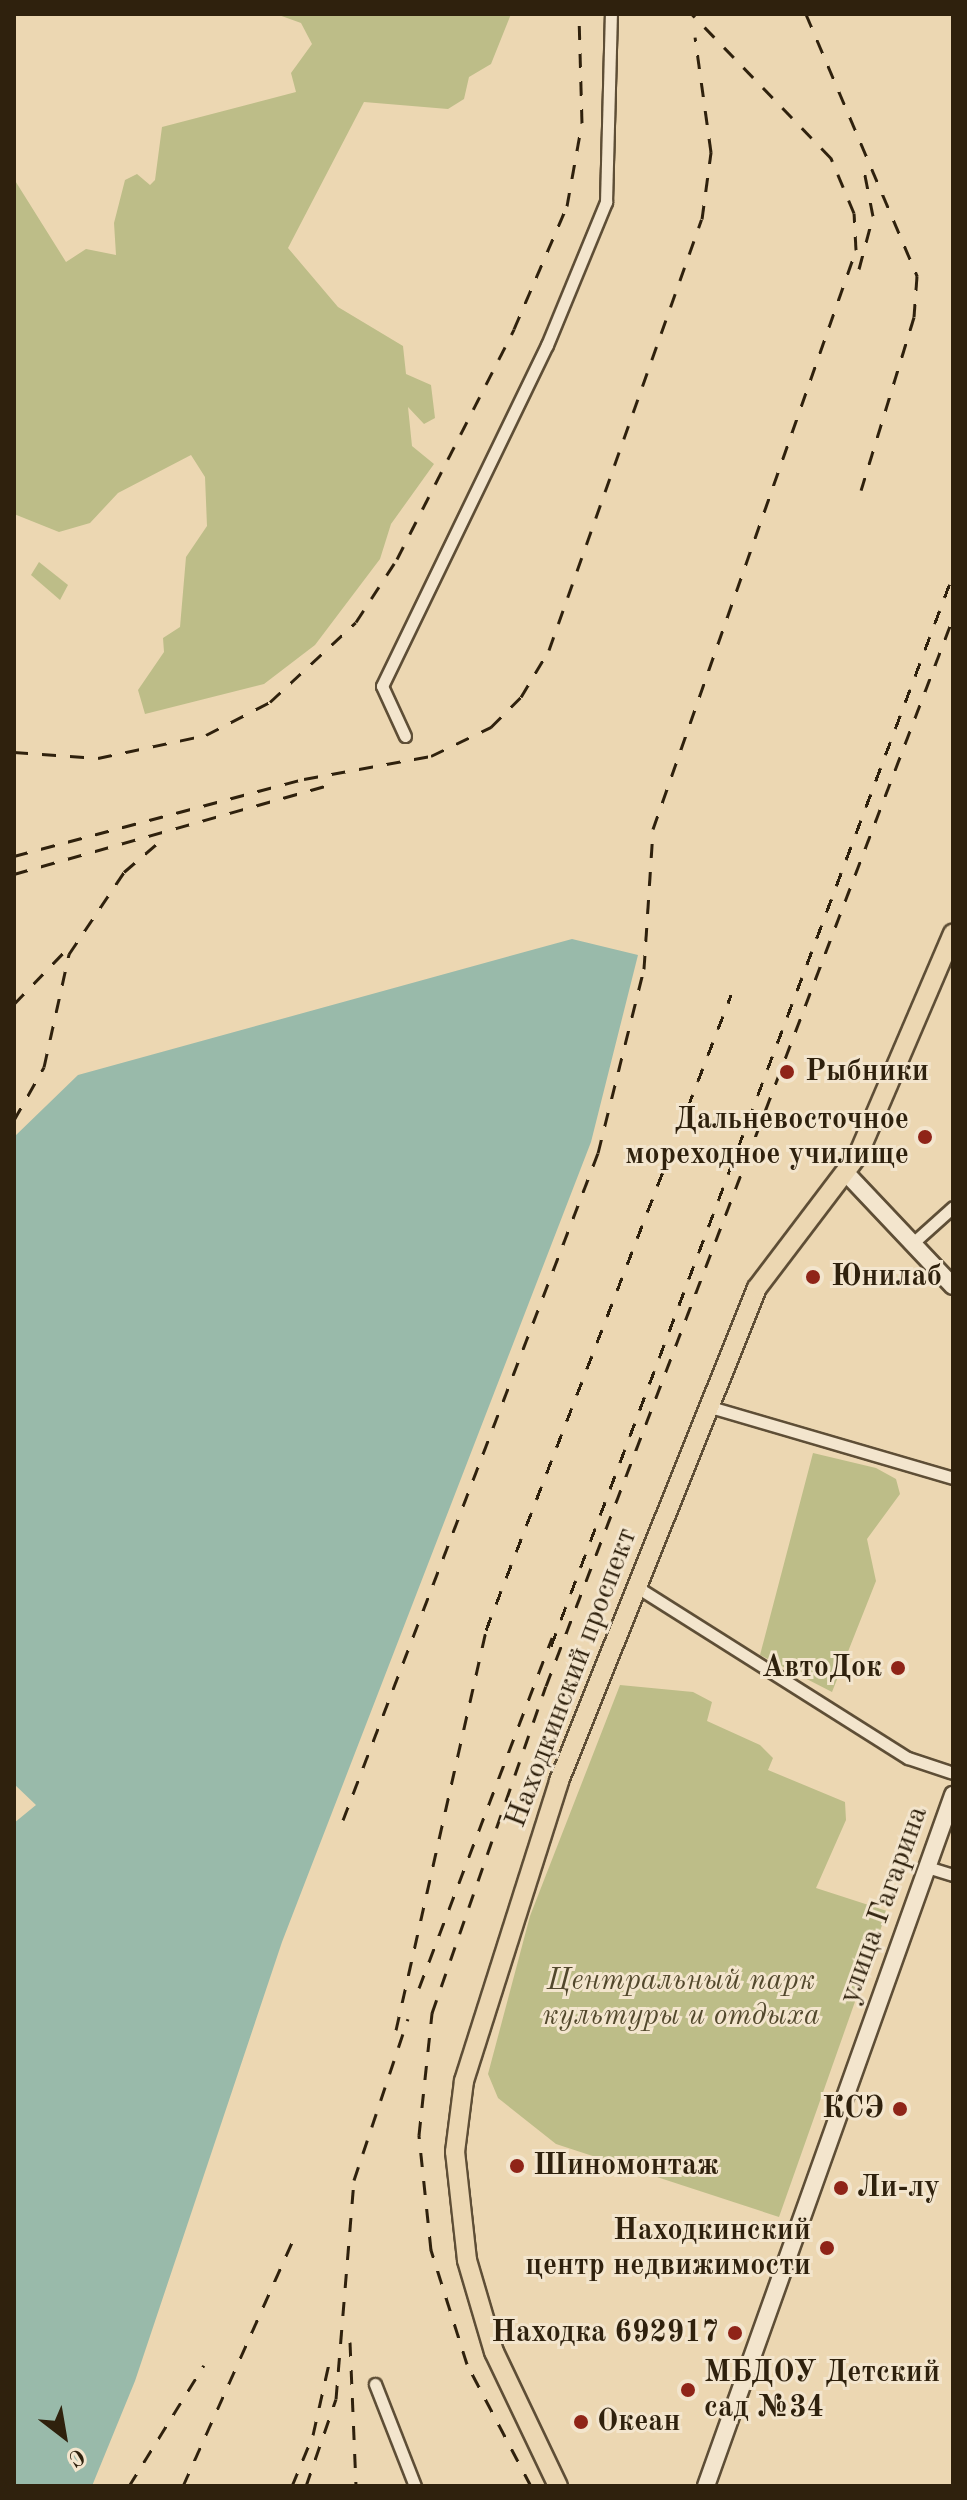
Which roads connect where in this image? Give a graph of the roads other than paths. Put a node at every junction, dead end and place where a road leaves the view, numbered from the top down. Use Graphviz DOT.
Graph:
graph roads {
  1 [pos="611,14"];
  2 [pos="405,736"];
  3 [pos="953,933"];
  4 [pos="847,1174"];
  5 [pos="953,1207"];
  6 [pos="914,1242"];
  7 [pos="953,1286"];
  8 [pos="707,1406"];
  9 [pos="953,1478"];
  10 [pos="637,1587"];
  11 [pos="953,1773"];
  12 [pos="953,1795"];
  13 [pos="927,1867"];
  14 [pos="953,1875"];
  15 [pos="375,2384"];
  16 [pos="415,2486"];
  17 [pos="558,2486"];
  18 [pos="706,2486"];
  1 -- 2 [label="street"];
  3 -- 4 [label="main road, Находкинский проспект"];
  4 -- 6 [label="main road"];
  4 -- 8 [label="main road, Находкинский проспект"];
  5 -- 6 [label="street"];
  6 -- 7 [label="main road"];
  8 -- 9 [label="street"];
  8 -- 10 [label="main road, Находкинский проспект"];
  10 -- 11 [label="street"];
  10 -- 17 [label="main road, Находкинский проспект"];
  12 -- 13 [label="main road, улица Гагарина"];
  13 -- 14 [label="street"];
  13 -- 18 [label="main road, улица Гагарина"];
  15 -- 16 [label="street"];
}
